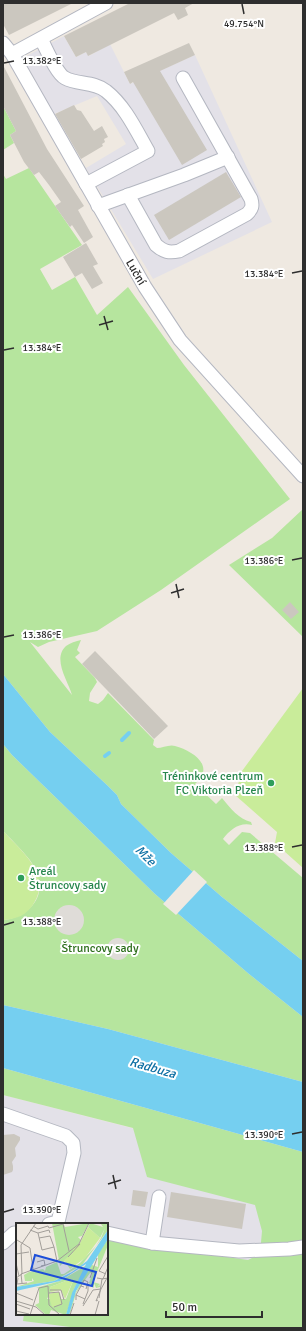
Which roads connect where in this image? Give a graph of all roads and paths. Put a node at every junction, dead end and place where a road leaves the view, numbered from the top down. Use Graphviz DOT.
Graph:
graph roads {
  1 [pos="106,3"];
  2 [pos="41,39"];
  3 [pos="3,43"];
  4 [pos="12,54"];
  5 [pos="184,78"];
  6 [pos="228,158"];
  7 [pos="86,184"];
  8 [pos="128,195"];
  9 [pos="98,206"];
  10 [pos="303,476"];
  11 [pos="3,1114"];
  12 [pos="159,1197"];
  13 [pos="58,1223"];
  14 [pos="11,1232"];
  15 [pos="108,1233"];
  16 [pos="3,1243"];
  17 [pos="152,1243"];
  18 [pos="303,1247"];
  1 -- 2 [label="street"];
  2 -- 4 [label="street"];
  2 -- 7 [label="street"];
  3 -- 4 [label="street, Luční"];
  4 -- 7 [label="street, Luční"];
  5 -- 6 [label="street"];
  6 -- 8 [label="street"];
  6 -- 8 [label="street"];
  7 -- 9 [label="street, Luční"];
  8 -- 9 [label="street"];
  9 -- 10 [label="street, Luční"];
  11 -- 13 [label="street"];
  12 -- 17 [label="street"];
  14 -- 16 [label="street"];
  15 -- 17 [label="street"];
  17 -- 18 [label="street"];
}
